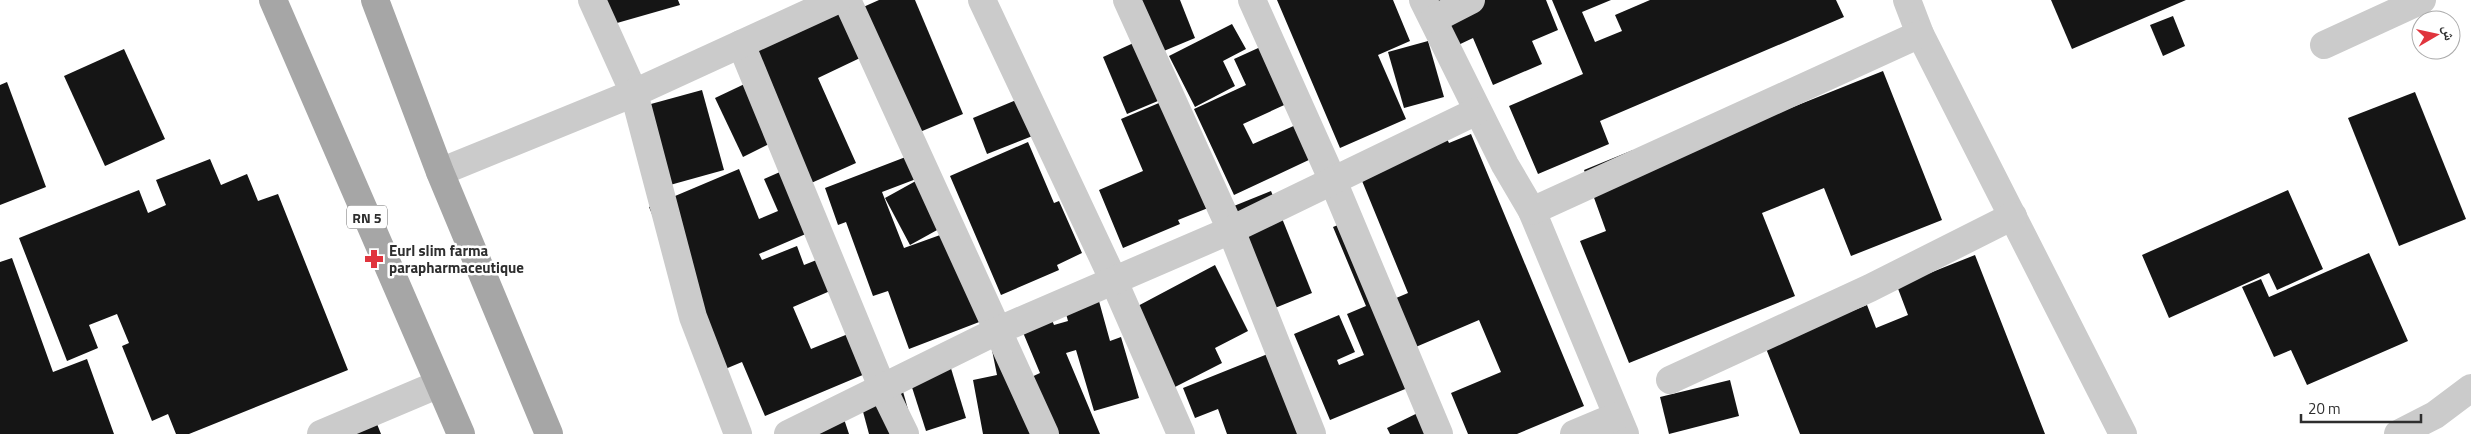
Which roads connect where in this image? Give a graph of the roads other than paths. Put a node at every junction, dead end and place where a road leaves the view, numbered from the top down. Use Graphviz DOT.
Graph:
graph roads {
  1 [pos="273,0"];
  2 [pos="375,0"];
  3 [pos="592,0"];
  4 [pos="837,0"];
  5 [pos="847,0"];
  6 [pos="982,0"];
  7 [pos="1127,0"];
  8 [pos="1252,0"];
  9 [pos="1471,0"];
  10 [pos="1907,0"];
  11 [pos="2422,0"];
  12 [pos="1428,10"];
  13 [pos="1920,34"];
  14 [pos="741,44"];
  15 [pos="2324,45"];
  16 [pos="634,93"];
  17 [pos="1477,111"];
  18 [pos="440,172"];
  19 [pos="1333,181"];
  20 [pos="1532,211"];
  21 [pos="2013,216"];
  22 [pos="1231,230"];
  23 [pos="1114,279"];
  24 [pos="1000,330"];
  25 [pos="1670,380"];
  26 [pos="439,384"];
  27 [pos="882,387"];
  28 [pos="2471,388"];
  29 [pos="1621,425"];
  30 [pos="321,434"];
  31 [pos="461,434"];
  32 [pos="549,434"];
  33 [pos="738,434"];
  34 [pos="788,434"];
  35 [pos="905,434"];
  36 [pos="1045,434"];
  37 [pos="1181,434"];
  38 [pos="1312,434"];
  39 [pos="1439,434"];
  40 [pos="1574,434"];
  41 [pos="2123,434"];
  42 [pos="2398,434"];
  1 -- 26 [label="main road, RN 5"];
  2 -- 18 [label="main road"];
  3 -- 16 [label="street"];
  4 -- 14 [label="street"];
  5 -- 24 [label="street"];
  6 -- 23 [label="street"];
  7 -- 22 [label="street"];
  8 -- 19 [label="street"];
  9 -- 12 [label="street"];
  10 -- 13 [label="street"];
  11 -- 15 [label="street"];
  12 -- 17 [label="street"];
  13 -- 20 [label="street"];
  13 -- 21 [label="street"];
  14 -- 16 [label="street"];
  14 -- 27 [label="street"];
  16 -- 18 [label="street"];
  16 -- 33 [label="street"];
  17 -- 19 [label="street"];
  17 -- 20 [label="street"];
  18 -- 32 [label="main road"];
  19 -- 22 [label="street"];
  19 -- 39 [label="street"];
  20 -- 29 [label="street"];
  21 -- 25 [label="street"];
  21 -- 41 [label="street"];
  22 -- 23 [label="street"];
  22 -- 38 [label="street"];
  23 -- 24 [label="street"];
  23 -- 37 [label="street"];
  24 -- 27 [label="street"];
  24 -- 36 [label="street"];
  26 -- 30 [label="street"];
  26 -- 31 [label="main road, RN 5"];
  27 -- 34 [label="street"];
  27 -- 35 [label="street"];
  28 -- 42 [label="street"];
  29 -- 40 [label="street"];
}
